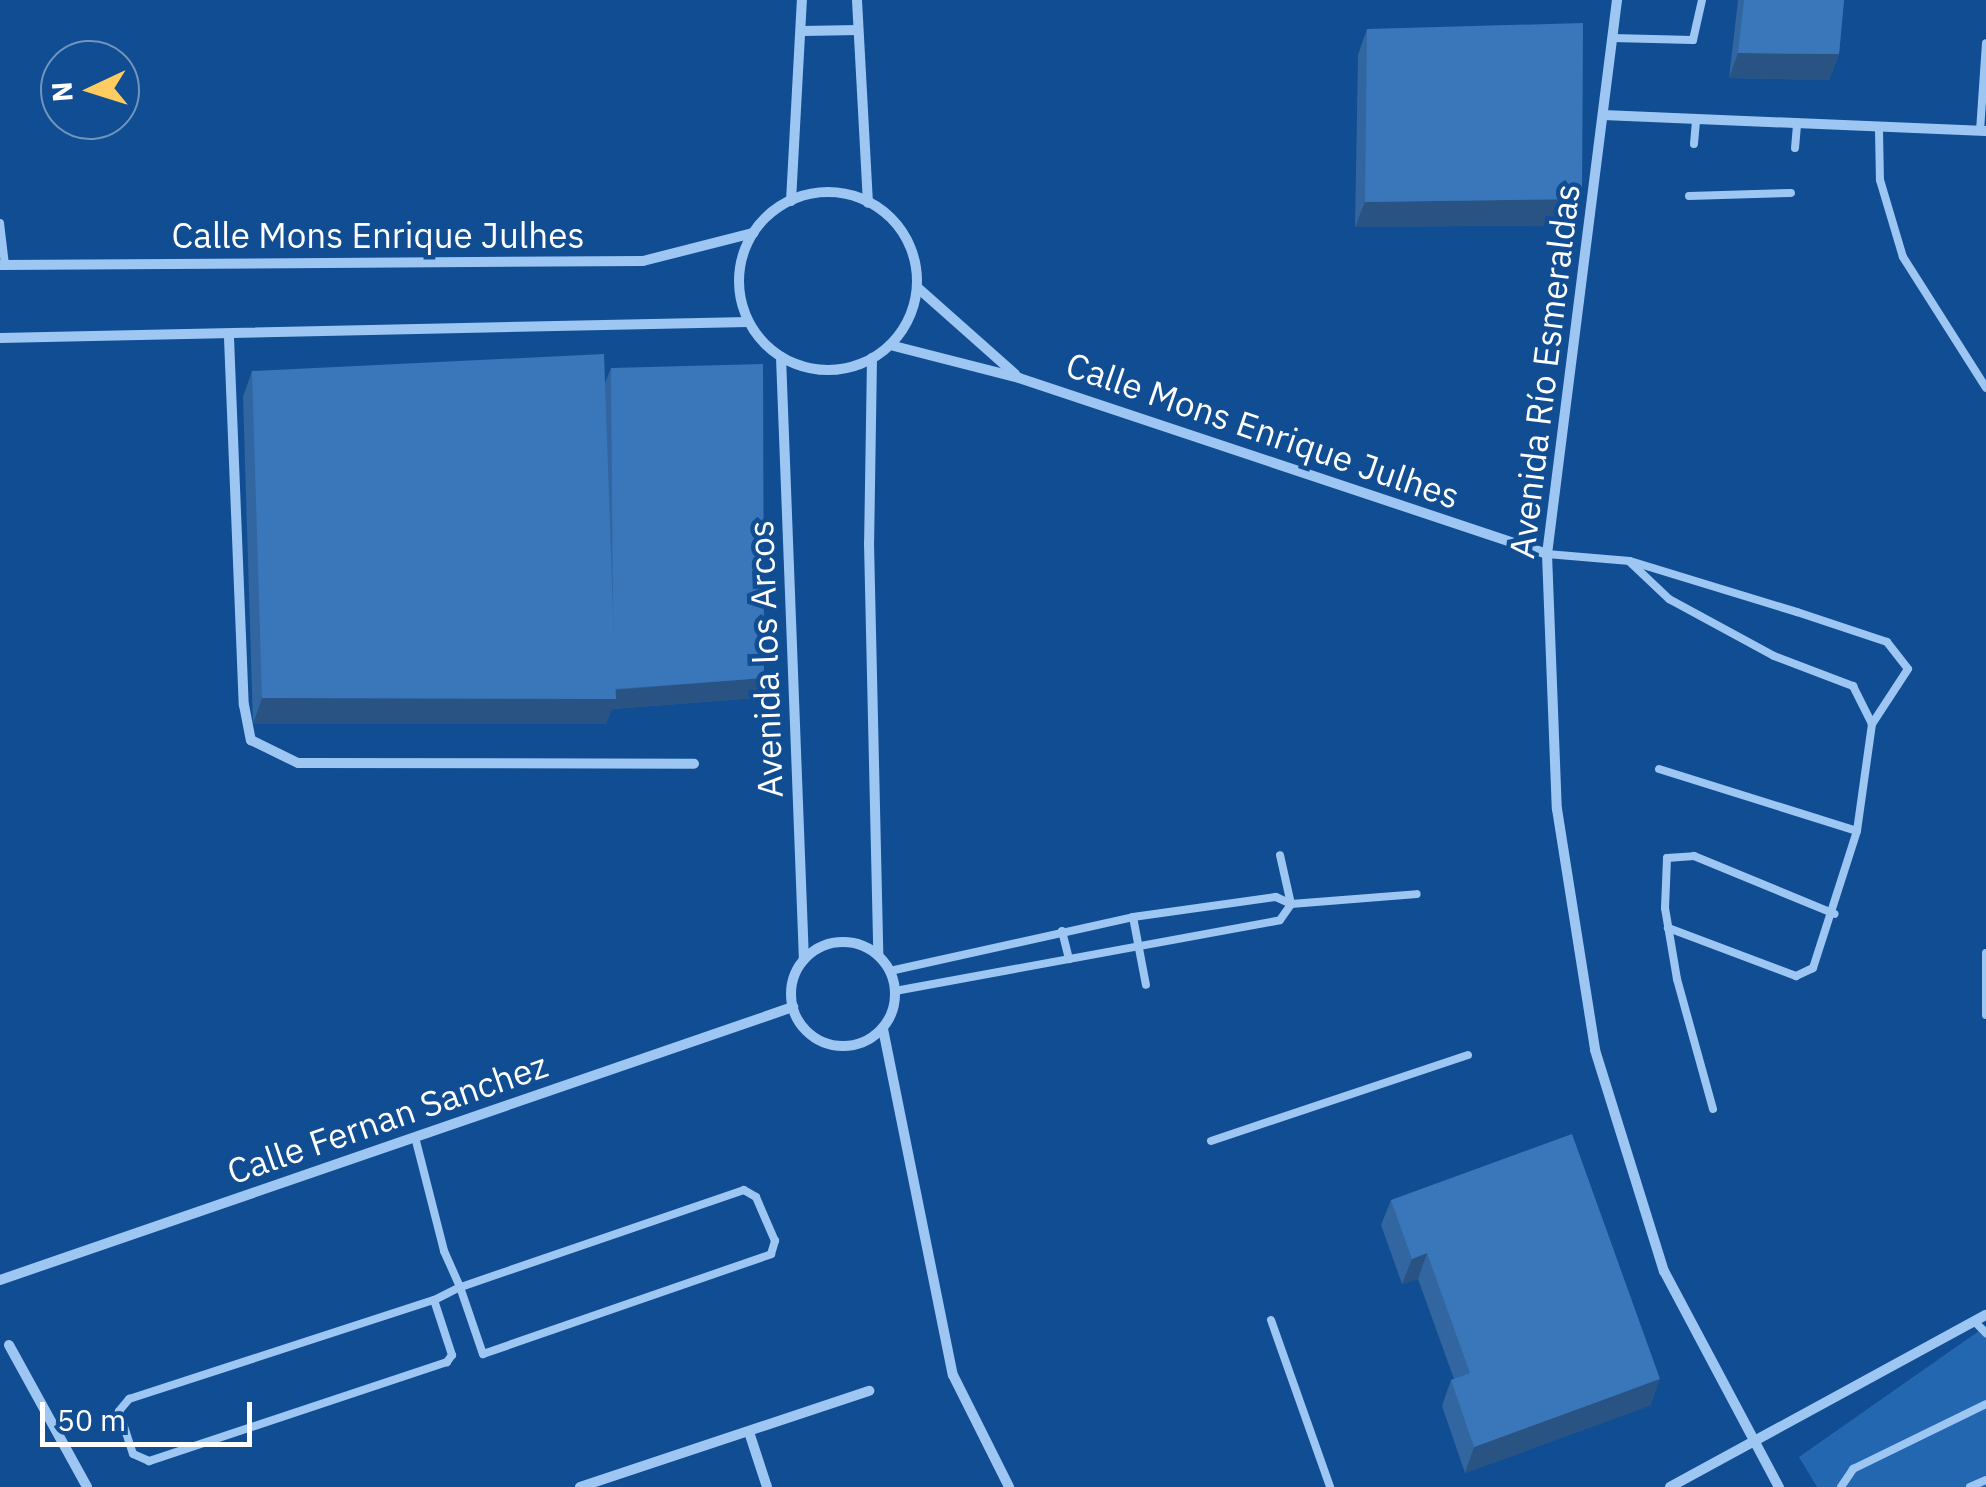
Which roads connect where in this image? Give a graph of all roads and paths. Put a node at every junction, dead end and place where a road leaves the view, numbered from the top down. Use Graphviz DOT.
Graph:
graph roads {
  1 [pos="802,0"];
  2 [pos="858,0"];
  3 [pos="1616,0"];
  4 [pos="1702,0"];
  5 [pos="858,30"];
  6 [pos="803,31"];
  7 [pos="1612,38"];
  8 [pos="1986,43"];
  9 [pos="1603,115"];
  10 [pos="1696,119"];
  11 [pos="1797,124"];
  12 [pos="1879,130"];
  13 [pos="1983,131"];
  14 [pos="1694,144"];
  15 [pos="1795,148"];
  16 [pos="1791,193"];
  17 [pos="1690,196"];
  18 [pos="791,202"];
  19 [pos="868,203"];
  20 [pos="0,223"];
  21 [pos="752,232"];
  22 [pos="2,264"];
  23 [pos="918,288"];
  24 [pos="748,322"];
  25 [pos="0,338"];
  26 [pos="230,338"];
  27 [pos="890,346"];
  28 [pos="781,357"];
  29 [pos="872,358"];
  30 [pos="1019,378"];
  31 [pos="1986,388"];
  32 [pos="1546,554"];
  33 [pos="1630,561"];
  34 [pos="1872,724"];
  35 [pos="694,764"];
  36 [pos="1659,769"];
  37 [pos="1857,832"];
  38 [pos="1280,855"];
  39 [pos="1417,894"];
  40 [pos="1292,904"];
  41 [pos="1836,914"];
  42 [pos="1134,917"];
  43 [pos="1668,928"];
  44 [pos="1062,931"];
  45 [pos="1137,944"];
  46 [pos="1986,953"];
  47 [pos="878,955"];
  48 [pos="1069,959"];
  49 [pos="804,960"];
  50 [pos="890,971"];
  51 [pos="1146,984"];
  52 [pos="895,991"];
  53 [pos="793,1008"];
  54 [pos="1986,1014"];
  55 [pos="883,1028"];
  56 [pos="1468,1054"];
  57 [pos="1713,1109"];
  58 [pos="415,1137"];
  59 [pos="1211,1141"];
  60 [pos="0,1280"];
  61 [pos="460,1287"];
  62 [pos="434,1300"];
  63 [pos="1986,1315"];
  64 [pos="1272,1320"];
  65 [pos="1975,1322"];
  66 [pos="1986,1334"];
  67 [pos="9,1345"];
  68 [pos="869,1390"];
  69 [pos="1986,1404"];
  70 [pos="749,1432"];
  71 [pos="1754,1442"];
  72 [pos="1986,1480"];
  73 [pos="86,1487"];
  74 [pos="580,1487"];
  75 [pos="767,1487"];
  76 [pos="1009,1487"];
  77 [pos="1330,1487"];
  78 [pos="1670,1487"];
  79 [pos="1780,1487"];
  80 [pos="1840,1487"];
  81 [pos="1970,1487"];
  1 -- 6 [label="street"];
  2 -- 5 [label="street"];
  3 -- 7 [label="street, Avenida Río Esmeraldas"];
  4 -- 7 [label="lane"];
  5 -- 6 [label="street"];
  5 -- 19 [label="street"];
  6 -- 18 [label="street"];
  7 -- 9 [label="street, Avenida Río Esmeraldas"];
  8 -- 13 [label="lane"];
  9 -- 10 [label="street"];
  9 -- 32 [label="street, Avenida Río Esmeraldas"];
  10 -- 11 [label="street"];
  10 -- 14 [label="lane"];
  11 -- 12 [label="street"];
  11 -- 15 [label="lane"];
  12 -- 13 [label="street"];
  12 -- 31 [label="lane"];
  16 -- 17 [label="lane"];
  18 -- 19 [label="street"];
  18 -- 21 [label="street"];
  19 -- 23 [label="street"];
  20 -- 22 [label="lane"];
  21 -- 22 [label="street, Calle Mons Enrique Julhes"];
  21 -- 24 [label="street"];
  23 -- 27 [label="street"];
  23 -- 30 [label="street, Calle Mons Enrique Julhes"];
  24 -- 26 [label="street"];
  24 -- 28 [label="street"];
  25 -- 26 [label="street"];
  26 -- 35 [label="street"];
  27 -- 29 [label="street"];
  27 -- 30 [label="street, Calle Mons Enrique Julhes"];
  28 -- 29 [label="street"];
  28 -- 49 [label="street, Avenida los Arcos"];
  29 -- 47 [label="street"];
  30 -- 32 [label="street, Calle Mons Enrique Julhes"];
  32 -- 33 [label="lane"];
  32 -- 71 [label="street, Avenida Río Esmeraldas"];
  33 -- 34 [label="lane"];
  33 -- 34 [label="lane"];
  34 -- 37 [label="lane"];
  36 -- 37 [label="lane"];
  37 -- 41 [label="lane"];
  38 -- 40 [label="lane"];
  39 -- 40 [label="lane"];
  40 -- 42 [label="lane"];
  40 -- 45 [label="lane"];
  41 -- 43 [label="lane"];
  41 -- 43 [label="lane"];
  42 -- 44 [label="lane"];
  42 -- 45 [label="lane"];
  43 -- 57 [label="lane"];
  44 -- 48 [label="lane"];
  44 -- 50 [label="lane"];
  45 -- 48 [label="lane"];
  45 -- 51 [label="lane"];
  46 -- 54 [label="lane"];
  47 -- 49 [label="street"];
  47 -- 50 [label="street"];
  48 -- 52 [label="lane"];
  49 -- 53 [label="street"];
  50 -- 52 [label="street"];
  52 -- 55 [label="street"];
  53 -- 55 [label="street"];
  53 -- 58 [label="street, Calle Fernan Sanchez"];
  55 -- 76 [label="street"];
  56 -- 59 [label="lane"];
  58 -- 60 [label="street, Calle Fernan Sanchez"];
  58 -- 61 [label="lane"];
  61 -- 61 [label="lane"];
  61 -- 62 [label="lane"];
  62 -- 62 [label="lane"];
  63 -- 65 [label="street"];
  64 -- 77 [label="lane"];
  65 -- 66 [label="lane"];
  65 -- 71 [label="street"];
  67 -- 73 [label="street"];
  68 -- 70 [label="street"];
  69 -- 80 [label="lane"];
  70 -- 74 [label="street"];
  70 -- 75 [label="street"];
  71 -- 78 [label="street"];
  71 -- 79 [label="street, Avenida Río Esmeraldas"];
  72 -- 81 [label="lane"];
}
